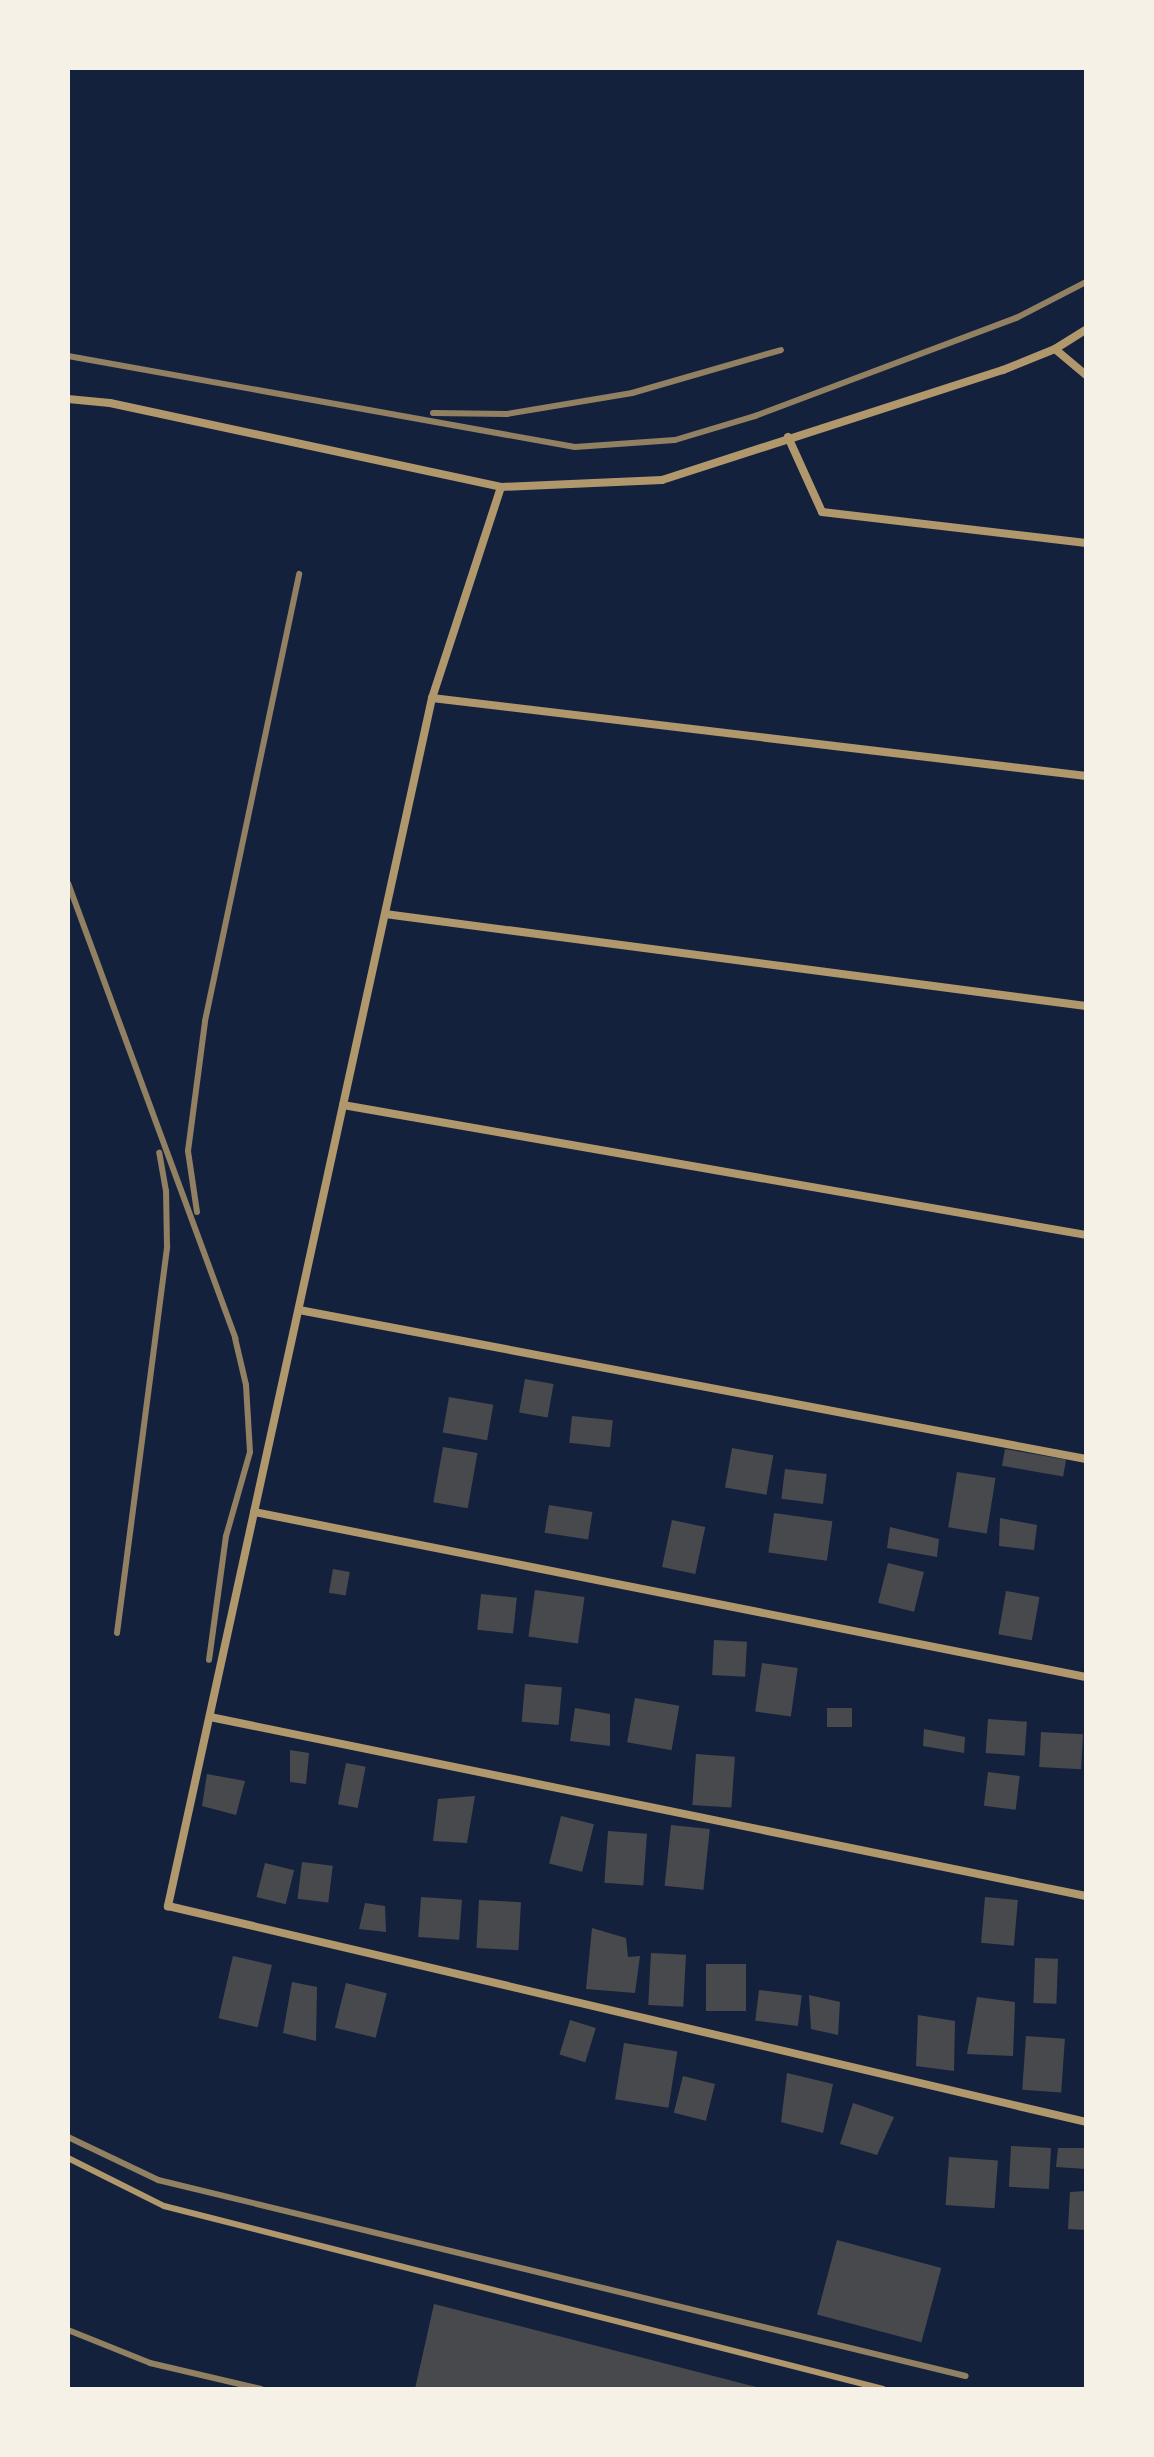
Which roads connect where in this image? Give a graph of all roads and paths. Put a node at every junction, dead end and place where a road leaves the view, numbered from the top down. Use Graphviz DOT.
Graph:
graph roads {
  1 [pos="1086,330"];
  2 [pos="1055,349"];
  3 [pos="1086,375"];
  4 [pos="68,399"];
  5 [pos="788,437"];
  6 [pos="501,487"];
  7 [pos="1086,543"];
  8 [pos="432,698"];
  9 [pos="1086,776"];
  10 [pos="385,914"];
  11 [pos="1086,1006"];
  12 [pos="343,1105"];
  13 [pos="1086,1235"];
  14 [pos="299,1310"];
  15 [pos="1086,1459"];
  16 [pos="254,1512"];
  17 [pos="1086,1677"];
  18 [pos="210,1717"];
  19 [pos="1086,1896"];
  20 [pos="1086,2122"];
  21 [pos="68,2158"];
  22 [pos="883,2389"];
  1 -- 2 [label="street"];
  2 -- 3 [label="street"];
  2 -- 5 [label="street"];
  4 -- 6 [label="street"];
  5 -- 6 [label="street"];
  5 -- 7 [label="street"];
  6 -- 8 [label="street"];
  8 -- 9 [label="street"];
  8 -- 10 [label="street"];
  10 -- 11 [label="street"];
  10 -- 12 [label="street"];
  12 -- 13 [label="street"];
  12 -- 14 [label="street"];
  14 -- 15 [label="street"];
  14 -- 16 [label="street"];
  16 -- 17 [label="street"];
  16 -- 18 [label="street"];
  18 -- 19 [label="street"];
  18 -- 20 [label="street"];
  21 -- 22 [label="lane"];
}
